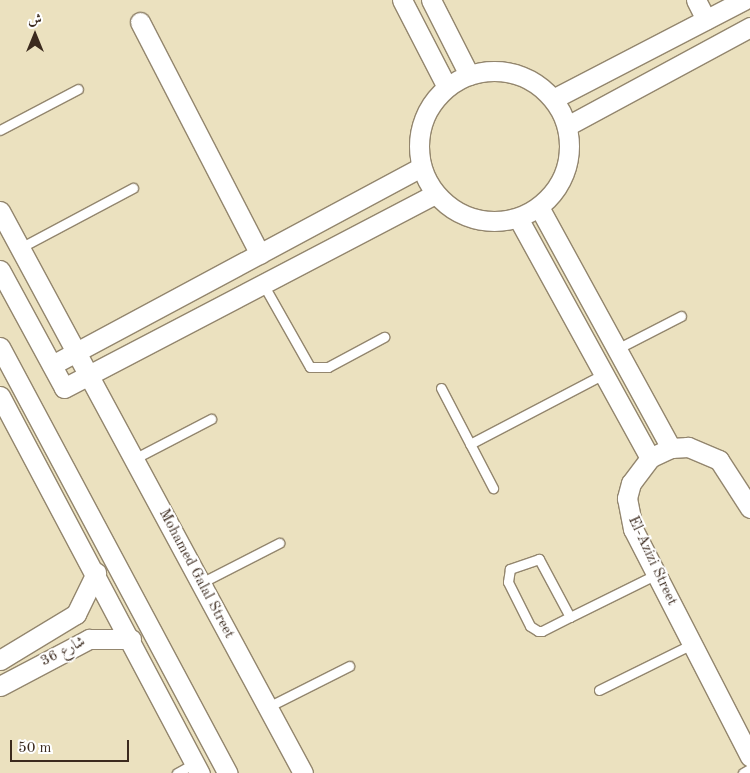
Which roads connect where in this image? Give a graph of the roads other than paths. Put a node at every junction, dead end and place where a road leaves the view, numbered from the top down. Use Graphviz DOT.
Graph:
graph roads {
  1 [pos="402,0"];
  2 [pos="431,0"];
  3 [pos="696,0"];
  4 [pos="744,0"];
  5 [pos="706,20"];
  6 [pos="140,22"];
  7 [pos="750,27"];
  8 [pos="469,75"];
  9 [pos="447,87"];
  10 [pos="78,89"];
  11 [pos="553,99"];
  12 [pos="568,126"];
  13 [pos="0,130"];
  14 [pos="421,167"];
  15 [pos="133,188"];
  16 [pos="435,194"];
  17 [pos="539,207"];
  18 [pos="0,211"];
  19 [pos="518,218"];
  20 [pos="20,248"];
  21 [pos="260,254"];
  22 [pos="0,270"];
  23 [pos="263,284"];
  24 [pos="681,316"];
  25 [pos="384,337"];
  26 [pos="0,347"];
  27 [pos="617,349"];
  28 [pos="78,352"];
  29 [pos="52,365"];
  30 [pos="604,374"];
  31 [pos="89,375"];
  32 [pos="441,388"];
  33 [pos="0,396"];
  34 [pos="211,419"];
  35 [pos="470,444"];
  36 [pos="670,448"];
  37 [pos="650,458"];
  38 [pos="134,459"];
  39 [pos="493,488"];
  40 [pos="750,508"];
  41 [pos="279,544"];
  42 [pos="96,573"];
  43 [pos="657,574"];
  44 [pos="201,583"];
  45 [pos="570,617"];
  46 [pos="131,638"];
  47 [pos="692,644"];
  48 [pos="0,660"];
  49 [pos="349,666"];
  50 [pos="0,686"];
  51 [pos="600,690"];
  52 [pos="268,707"];
  53 [pos="750,757"];
  54 [pos="197,768"];
  55 [pos="750,769"];
  56 [pos="177,773"];
  57 [pos="227,773"];
  58 [pos="302,773"];
  59 [pos="743,773"];
  1 -- 9 [label="street"];
  2 -- 8 [label="street"];
  3 -- 5 [label="street"];
  4 -- 5 [label="street"];
  5 -- 11 [label="street"];
  6 -- 21 [label="street"];
  7 -- 12 [label="street"];
  8 -- 9 [label="street"];
  8 -- 11 [label="street"];
  9 -- 14 [label="street"];
  10 -- 13 [label="lane"];
  11 -- 12 [label="street"];
  12 -- 17 [label="street"];
  14 -- 16 [label="street"];
  14 -- 21 [label="street"];
  15 -- 20 [label="lane"];
  16 -- 19 [label="street"];
  16 -- 23 [label="street"];
  17 -- 19 [label="street"];
  17 -- 27 [label="street"];
  18 -- 20 [label="street, Mohamed Galal Street"];
  19 -- 30 [label="street"];
  20 -- 28 [label="street, Mohamed Galal Street"];
  21 -- 28 [label="street"];
  22 -- 29 [label="street"];
  23 -- 25 [label="lane"];
  23 -- 31 [label="street"];
  24 -- 27 [label="lane"];
  26 -- 57 [label="street"];
  27 -- 36 [label="street"];
  28 -- 29 [label="street"];
  28 -- 31 [label="street, Mohamed Galal Street"];
  29 -- 31 [label="street"];
  30 -- 35 [label="lane"];
  30 -- 37 [label="street"];
  31 -- 38 [label="street, Mohamed Galal Street"];
  32 -- 35 [label="lane"];
  33 -- 42 [label="street"];
  34 -- 38 [label="lane"];
  35 -- 39 [label="lane"];
  36 -- 37 [label="street, El-Azizi Street"];
  36 -- 40 [label="street"];
  37 -- 43 [label="street, El-Azizi Street"];
  38 -- 44 [label="street, Mohamed Galal Street"];
  41 -- 44 [label="lane"];
  42 -- 46 [label="street"];
  42 -- 48 [label="street, شارع 36"];
  43 -- 45 [label="lane"];
  43 -- 47 [label="street, El-Azizi Street"];
  44 -- 52 [label="street, Mohamed Galal Street"];
  45 -- 45 [label="lane"];
  46 -- 50 [label="street, شارع 36"];
  46 -- 54 [label="street"];
  47 -- 51 [label="lane"];
  47 -- 53 [label="street, El-Azizi Street"];
  49 -- 52 [label="lane"];
  52 -- 58 [label="street, Mohamed Galal Street"];
  54 -- 56 [label="lane"];
  55 -- 59 [label="lane"];
}
